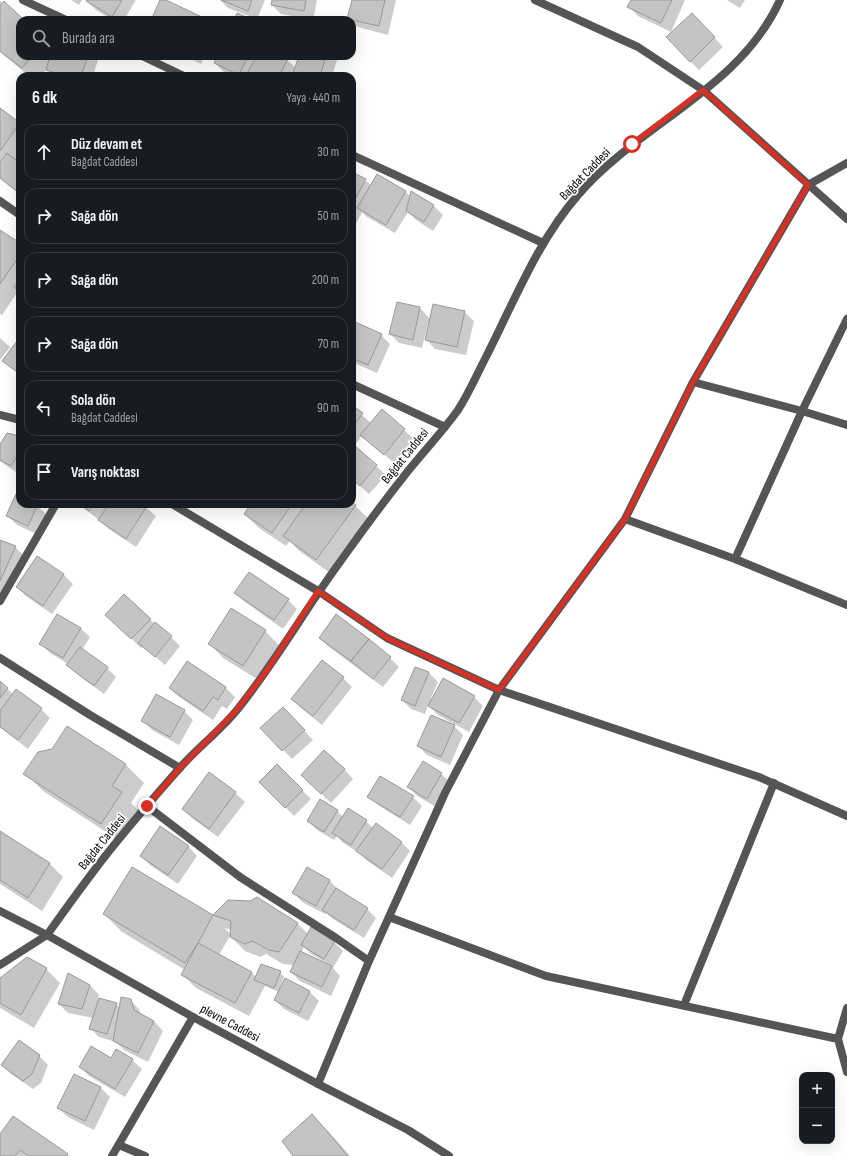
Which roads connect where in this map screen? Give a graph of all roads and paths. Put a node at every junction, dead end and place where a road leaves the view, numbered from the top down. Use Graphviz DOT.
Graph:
graph roads {
  1 [pos="23,0"];
  2 [pos="535,0"];
  3 [pos="780,0"];
  4 [pos="57,16"];
  5 [pos="150,60"];
  6 [pos="176,72"];
  7 [pos="703,90"];
  8 [pos="356,157"];
  9 [pos="847,163"];
  10 [pos="808,185"];
  11 [pos="0,201"];
  12 [pos="16,212"];
  13 [pos="847,219"];
  14 [pos="543,243"];
  15 [pos="847,319"];
  16 [pos="693,382"];
  17 [pos="356,386"];
  18 [pos="802,411"];
  19 [pos="0,415"];
  20 [pos="16,419"];
  21 [pos="847,425"];
  22 [pos="445,427"];
  23 [pos="54,508"];
  24 [pos="179,508"];
  25 [pos="625,519"];
  26 [pos="735,559"];
  27 [pos="318,591"];
  28 [pos="0,602"];
  29 [pos="847,605"];
  30 [pos="0,658"];
  31 [pos="499,690"];
  32 [pos="180,768"];
  33 [pos="774,783"];
  34 [pos="147,806"];
  35 [pos="847,816"];
  36 [pos="0,911"];
  37 [pos="389,917"];
  38 [pos="47,935"];
  39 [pos="369,961"];
  40 [pos="0,965"];
  41 [pos="684,1005"];
  42 [pos="847,1008"];
  43 [pos="193,1017"];
  44 [pos="838,1039"];
  45 [pos="847,1072"];
  46 [pos="318,1084"];
  47 [pos="119,1145"];
  48 [pos="112,1156"];
  49 [pos="145,1156"];
  50 [pos="449,1156"];
  1 -- 4 [label="street"];
  2 -- 7 [label="street"];
  3 -- 7 [label="street, Bağdat Caddesi"];
  5 -- 6 [label="street"];
  7 -- 10 [label="street"];
  7 -- 14 [label="street, Bağdat Caddesi"];
  8 -- 14 [label="street"];
  9 -- 10 [label="street"];
  10 -- 13 [label="street"];
  10 -- 16 [label="street"];
  11 -- 12 [label="street"];
  14 -- 22 [label="street, Bağdat Caddesi"];
  15 -- 18 [label="street"];
  16 -- 18 [label="street"];
  16 -- 25 [label="street"];
  17 -- 22 [label="street"];
  18 -- 21 [label="street"];
  18 -- 26 [label="street"];
  19 -- 20 [label="street"];
  22 -- 27 [label="street, Bağdat Caddesi"];
  23 -- 28 [label="street"];
  24 -- 27 [label="street"];
  25 -- 26 [label="street"];
  25 -- 31 [label="street"];
  26 -- 29 [label="street"];
  27 -- 31 [label="street"];
  27 -- 32 [label="street, Bağdat Caddesi"];
  30 -- 32 [label="street"];
  31 -- 33 [label="street"];
  31 -- 37 [label="street"];
  32 -- 34 [label="street, Bağdat Caddesi"];
  33 -- 35 [label="street"];
  33 -- 41 [label="street"];
  34 -- 38 [label="street, Bağdat Caddesi"];
  34 -- 39 [label="street"];
  36 -- 38 [label="street, plevne Caddesi"];
  37 -- 39 [label="street"];
  37 -- 41 [label="street"];
  38 -- 40 [label="street"];
  38 -- 43 [label="street, plevne Caddesi"];
  39 -- 46 [label="street"];
  41 -- 44 [label="street"];
  42 -- 44 [label="street"];
  43 -- 46 [label="street, plevne Caddesi"];
  43 -- 47 [label="street"];
  44 -- 45 [label="street"];
  46 -- 50 [label="street, plevne Caddesi"];
  47 -- 48 [label="street"];
  47 -- 49 [label="street"];
}
